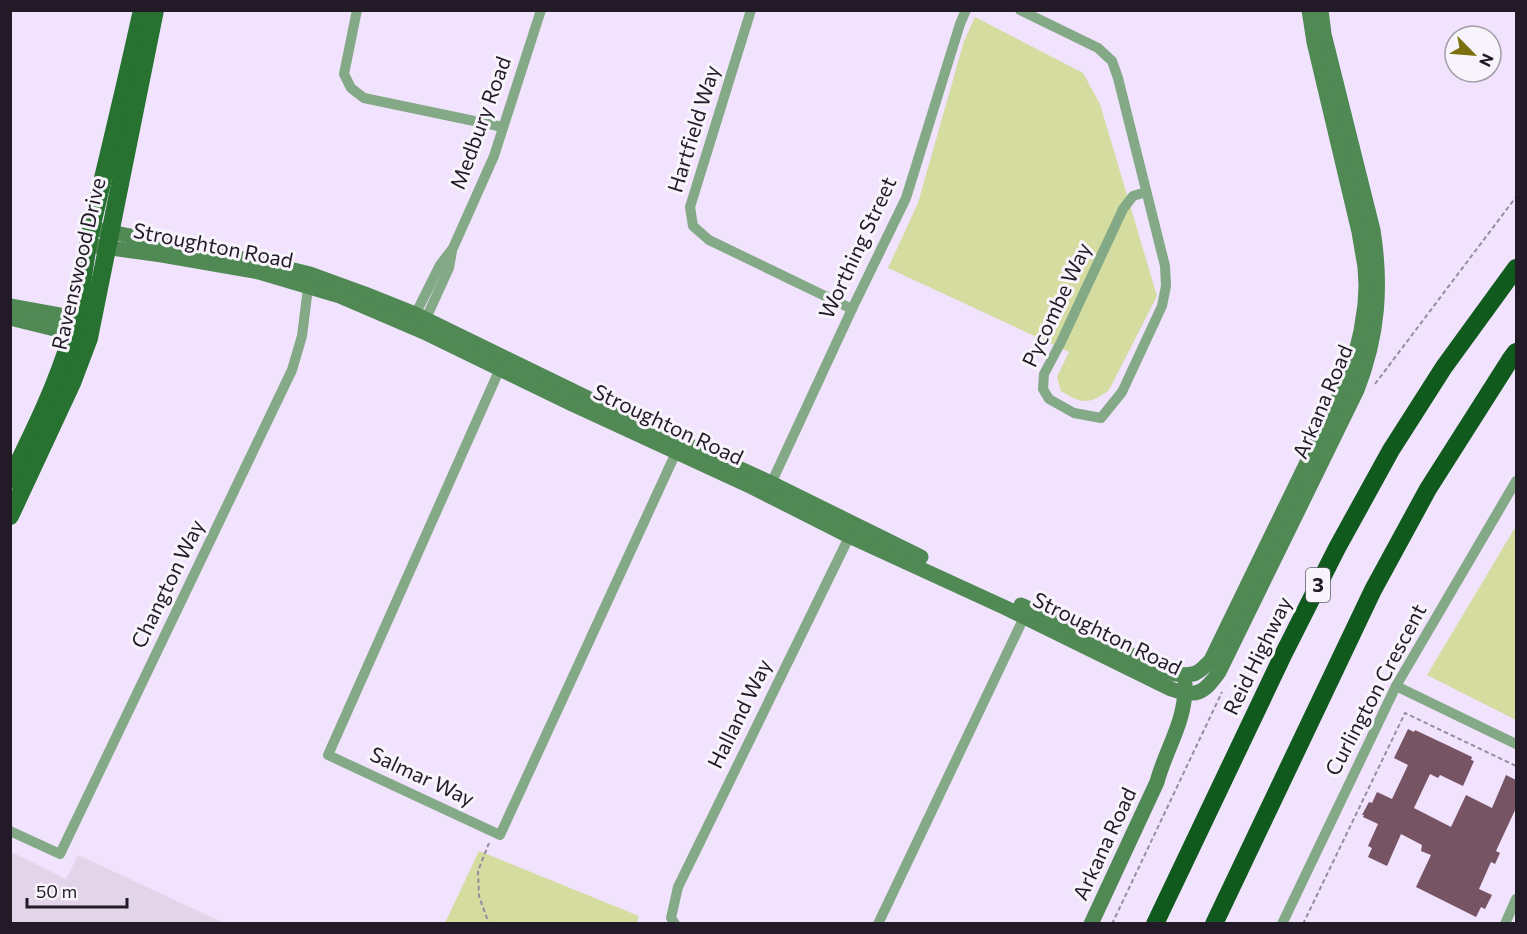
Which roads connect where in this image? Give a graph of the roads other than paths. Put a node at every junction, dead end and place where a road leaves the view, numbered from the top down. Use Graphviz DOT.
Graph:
graph roads {
  1 [pos="141,10"];
  2 [pos="155,10"];
  3 [pos="357,10"];
  4 [pos="541,10"];
  5 [pos="751,10"];
  6 [pos="966,10"];
  7 [pos="1020,10"];
  8 [pos="1309,10"];
  9 [pos="1321,10"];
  10 [pos="503,127"];
  11 [pos="1146,192"];
  12 [pos="89,237"];
  13 [pos="109,240"];
  14 [pos="1516,268"];
  15 [pos="309,280"];
  16 [pos="10,306"];
  17 [pos="852,309"];
  18 [pos="10,318"];
  19 [pos="418,323"];
  20 [pos="83,327"];
  21 [pos="1516,352"];
  22 [pos="502,363"];
  23 [pos="678,447"];
  24 [pos="10,480"];
  25 [pos="1516,481"];
  26 [pos="769,489"];
  27 [pos="10,516"];
  28 [pos="852,530"];
  29 [pos="1026,613"];
  30 [pos="1211,660"];
  31 [pos="1189,675"];
  32 [pos="1217,685"];
  33 [pos="1396,686"];
  34 [pos="1190,693"];
  35 [pos="1516,744"];
  36 [pos="10,831"];
  37 [pos="1516,898"];
  38 [pos="675,924"];
  39 [pos="878,924"];
  40 [pos="1091,924"];
  41 [pos="1155,924"];
  42 [pos="1214,924"];
  43 [pos="1282,924"];
  44 [pos="1505,924"];
  1 -- 12 [label="main road, Ravenswood Drive"];
  2 -- 13 [label="main road, Ravenswood Drive"];
  3 -- 10 [label="street"];
  4 -- 10 [label="street, Medbury Road"];
  5 -- 17 [label="street, Hartfield Way"];
  6 -- 17 [label="street, Worthing Street"];
  7 -- 11 [label="street, Pycombe Way"];
  8 -- 30 [label="street, Arkana Road"];
  9 -- 32 [label="street, Arkana Road"];
  10 -- 19 [label="street, Medbury Road"];
  11 -- 11 [label="street, Pycombe Way"];
  12 -- 13 [label="street, Stroughton Road"];
  12 -- 20 [label="main road, Ravenswood Drive"];
  13 -- 15 [label="street, Stroughton Road"];
  13 -- 20 [label="main road, Ravenswood Drive"];
  14 -- 41 [label="highway, Reid Highway / 3"];
  15 -- 19 [label="street, Stroughton Road"];
  15 -- 36 [label="street, Changton Way"];
  16 -- 20 [label="street"];
  17 -- 26 [label="street, Worthing Street"];
  18 -- 20 [label="street"];
  19 -- 22 [label="street, Stroughton Road"];
  20 -- 24 [label="main road, Ravenswood Drive"];
  20 -- 27 [label="main road, Ravenswood Drive"];
  21 -- 42 [label="highway"];
  22 -- 23 [label="street, Stroughton Road"];
  22 -- 23 [label="street, Salmar Way"];
  23 -- 26 [label="street, Stroughton Road"];
  25 -- 33 [label="street, Curlington Crescent"];
  26 -- 28 [label="street, Stroughton Road"];
  28 -- 29 [label="street, Stroughton Road"];
  28 -- 38 [label="street, Halland Way"];
  29 -- 31 [label="street, Stroughton Road"];
  29 -- 34 [label="street, Stroughton Road"];
  29 -- 39 [label="street"];
  30 -- 31 [label="street, Stroughton Road"];
  31 -- 34 [label="street, Arkana Road"];
  32 -- 34 [label="street, Stroughton Road"];
  33 -- 35 [label="street"];
  33 -- 43 [label="street, Curlington Crescent"];
  34 -- 40 [label="street, Arkana Road"];
  37 -- 44 [label="street"];
}
